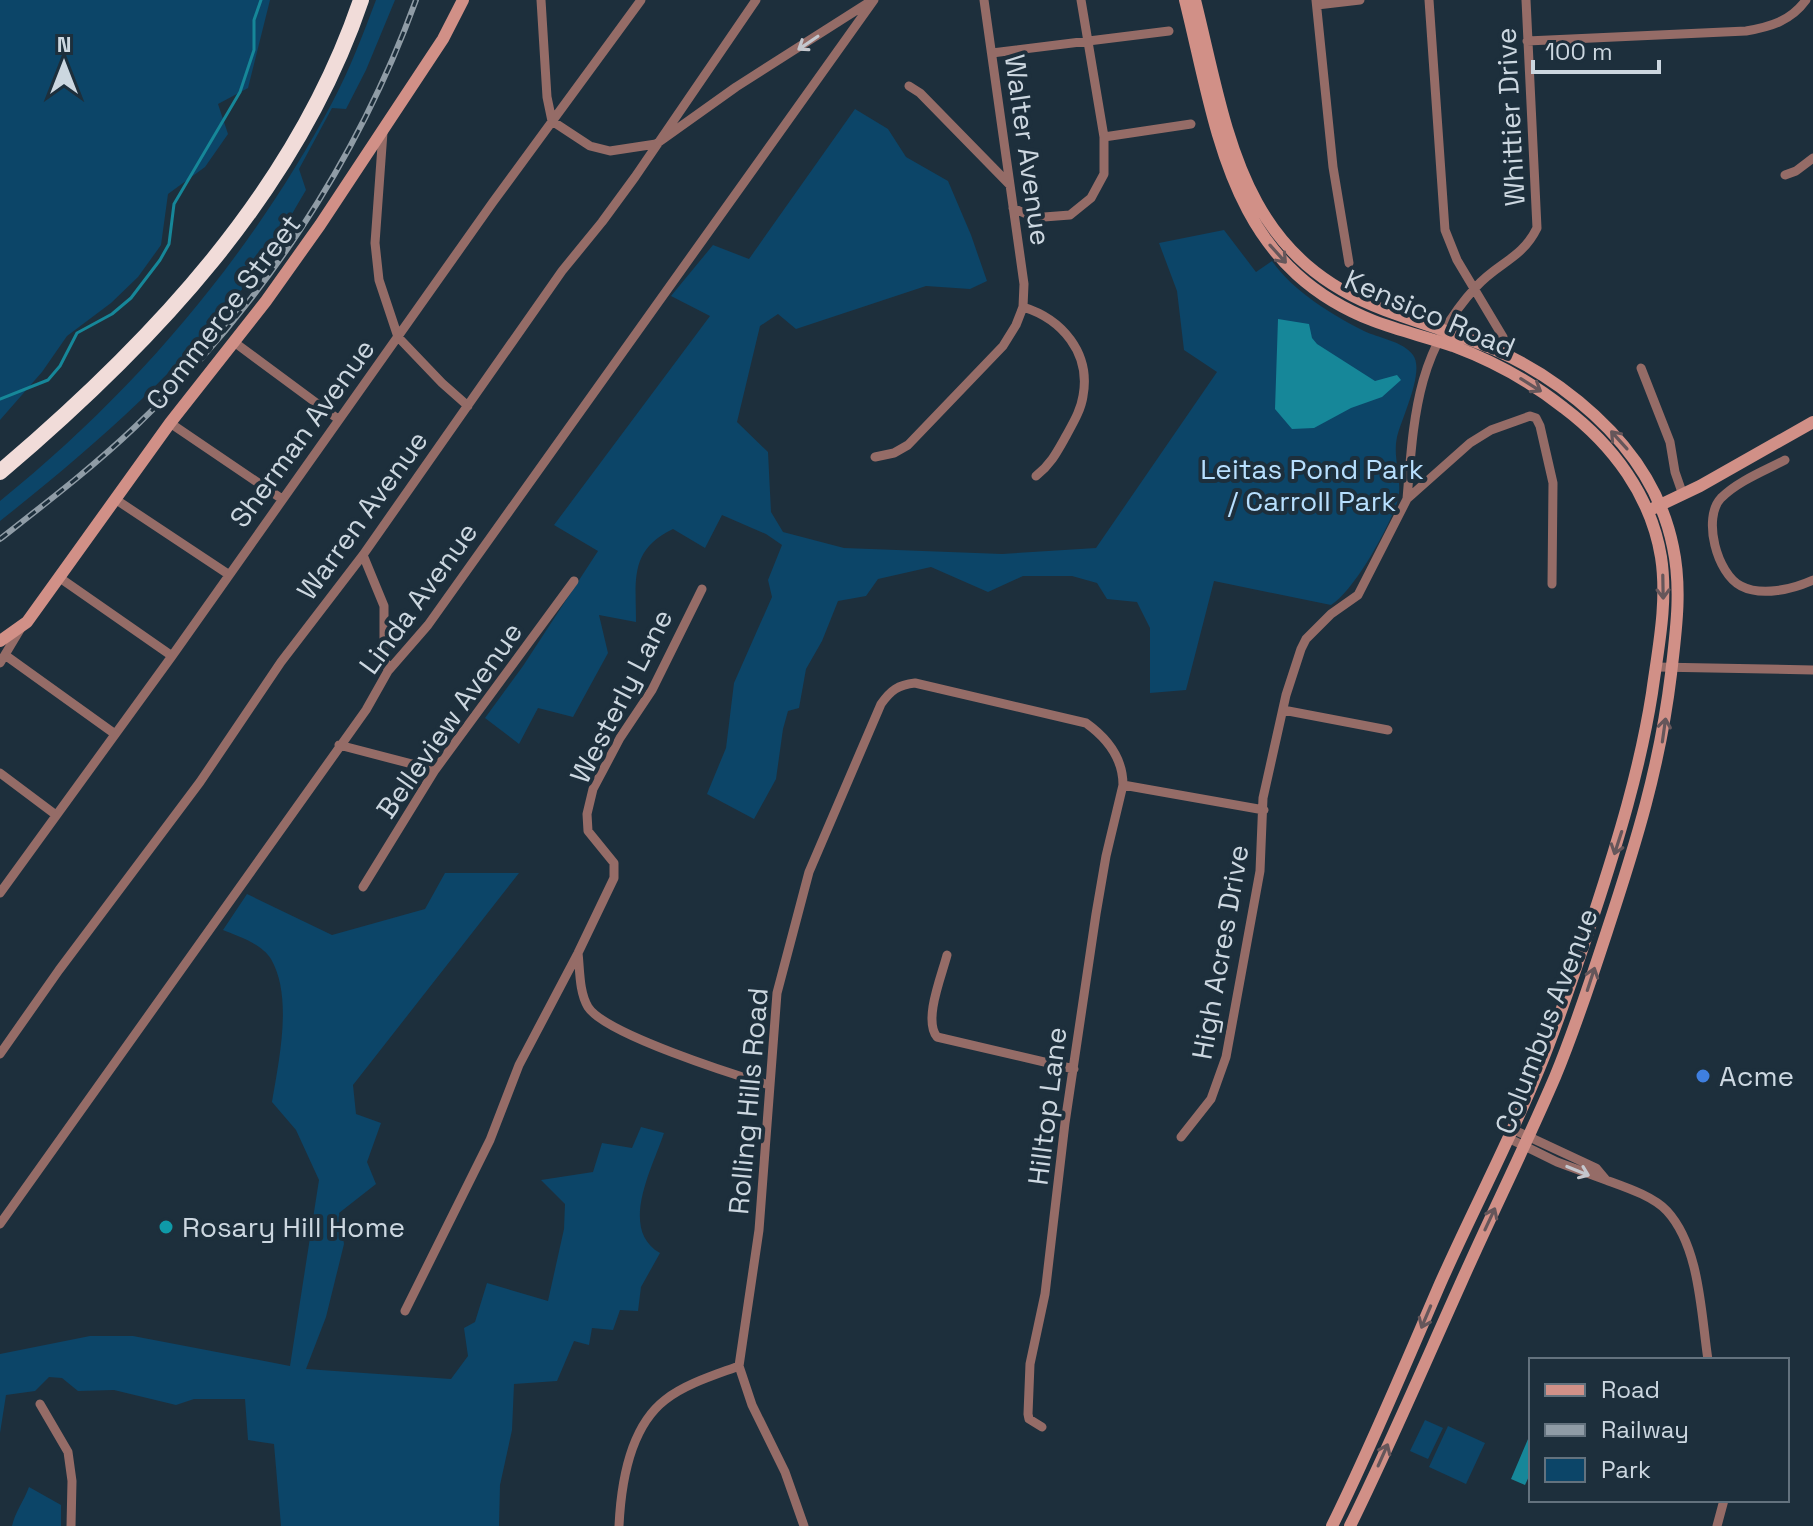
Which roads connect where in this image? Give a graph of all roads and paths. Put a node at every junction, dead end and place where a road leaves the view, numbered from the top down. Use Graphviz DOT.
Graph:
graph roads {
  1 [pos="351,0"];
  2 [pos="361,0"];
  3 [pos="470,0"];
  4 [pos="541,0"];
  5 [pos="641,0"];
  6 [pos="756,0"];
  7 [pos="874,0"];
  8 [pos="984,0"];
  9 [pos="1081,0"];
  10 [pos="1185,0"];
  11 [pos="1195,0"];
  12 [pos="1360,0"];
  13 [pos="1429,0"];
  14 [pos="1526,0"];
  15 [pos="1806,0"];
  16 [pos="1317,2"];
  17 [pos="461,5"];
  18 [pos="1169,31"];
  19 [pos="1086,41"];
  20 [pos="1527,41"];
  21 [pos="992,53"];
  22 [pos="909,86"];
  23 [pos="552,121"];
  24 [pos="1191,124"];
  25 [pos="383,128"];
  26 [pos="1104,137"];
  27 [pos="656,144"];
  28 [pos="1813,158"];
  29 [pos="1785,175"];
  30 [pos="1010,185"];
  31 [pos="1013,208"];
  32 [pos="1349,263"];
  33 [pos="1474,288"];
  34 [pos="1023,307"];
  35 [pos="1440,334"];
  36 [pos="398,337"];
  37 [pos="1503,337"];
  38 [pos="234,342"];
  39 [pos="1641,368"];
  40 [pos="468,406"];
  41 [pos="338,419"];
  42 [pos="1813,422"];
  43 [pos="170,423"];
  44 [pos="875,457"];
  45 [pos="0,460"];
  46 [pos="1785,460"];
  47 [pos="0,472"];
  48 [pos="1036,476"];
  49 [pos="1683,495"];
  50 [pos="115,499"];
  51 [pos="282,499"];
  52 [pos="1407,499"];
  53 [pos="1661,505"];
  54 [pos="1648,511"];
  55 [pos="363,555"];
  56 [pos="228,574"];
  57 [pos="60,578"];
  58 [pos="1813,580"];
  59 [pos="574,581"];
  60 [pos="1552,584"];
  61 [pos="702,589"];
  62 [pos="21,628"];
  63 [pos="0,641"];
  64 [pos="172,656"];
  65 [pos="3,659"];
  66 [pos="1656,667"];
  67 [pos="1672,668"];
  68 [pos="1813,670"];
  69 [pos="388,671"];
  70 [pos="1283,710"];
  71 [pos="1388,730"];
  72 [pos="115,734"];
  73 [pos="339,745"];
  74 [pos="435,770"];
  75 [pos="0,773"];
  76 [pos="1123,785"];
  77 [pos="1264,810"];
  78 [pos="56,815"];
  79 [pos="363,887"];
  80 [pos="1,891"];
  81 [pos="578,953"];
  82 [pos="947,955"];
  83 [pos="0,1054"];
  84 [pos="1074,1069"];
  85 [pos="769,1085"];
  86 [pos="1510,1133"];
  87 [pos="1181,1137"];
  88 [pos="1526,1141"];
  89 [pos="0,1224"];
  90 [pos="405,1311"];
  91 [pos="1708,1358"];
  92 [pos="739,1366"];
  93 [pos="40,1404"];
  94 [pos="1042,1427"];
  95 [pos="1723,1502"];
  96 [pos="71,1526"];
  97 [pos="619,1526"];
  98 [pos="804,1526"];
  99 [pos="1332,1526"];
  100 [pos="1350,1526"];
  101 [pos="1717,1526"];
  1 -- 45 [label="highway"];
  2 -- 47 [label="highway"];
  3 -- 17 [label="street, Commerce Street"];
  4 -- 23 [label="street"];
  5 -- 23 [label="street, Sherman Avenue"];
  6 -- 27 [label="street, Warren Avenue"];
  7 -- 27 [label="street, one-way"];
  7 -- 69 [label="street, Linda Avenue"];
  8 -- 21 [label="street, Walter Avenue"];
  9 -- 19 [label="street"];
  10 -- 35 [label="street, Kensico Road, one-way"];
  11 -- 35 [label="street, Kensico Road"];
  12 -- 16 [label="street"];
  13 -- 33 [label="street"];
  14 -- 20 [label="street, Whittier Drive"];
  15 -- 20 [label="street"];
  16 -- 32 [label="street"];
  17 -- 25 [label="street, Commerce Street"];
  18 -- 19 [label="street"];
  19 -- 21 [label="street"];
  19 -- 26 [label="street"];
  20 -- 33 [label="street, Whittier Drive"];
  21 -- 30 [label="street, Walter Avenue"];
  22 -- 30 [label="street"];
  23 -- 27 [label="street"];
  23 -- 36 [label="street, Sherman Avenue"];
  24 -- 26 [label="street"];
  25 -- 36 [label="street"];
  25 -- 38 [label="street, Commerce Street"];
  26 -- 31 [label="street"];
  27 -- 40 [label="street, Warren Avenue"];
  28 -- 29 [label="street"];
  30 -- 31 [label="street, Walter Avenue"];
  31 -- 34 [label="street, Walter Avenue"];
  33 -- 35 [label="street, Whittier Drive"];
  33 -- 37 [label="street"];
  34 -- 44 [label="street"];
  34 -- 48 [label="street"];
  35 -- 52 [label="street"];
  53 -- 35 [label="street, Kensico Road, one-way"];
  35 -- 54 [label="street, Kensico Road, one-way"];
  36 -- 40 [label="street"];
  36 -- 41 [label="street, Sherman Avenue"];
  38 -- 41 [label="street"];
  38 -- 43 [label="street, Commerce Street"];
  39 -- 49 [label="street"];
  40 -- 55 [label="street, Warren Avenue"];
  41 -- 51 [label="street, Sherman Avenue"];
  42 -- 49 [label="street"];
  43 -- 50 [label="street, Commerce Street"];
  43 -- 51 [label="street"];
  46 -- 58 [label="street"];
  49 -- 53 [label="street"];
  50 -- 56 [label="street"];
  50 -- 57 [label="street, Commerce Street"];
  51 -- 56 [label="street, Sherman Avenue"];
  52 -- 60 [label="street"];
  52 -- 70 [label="street"];
  53 -- 54 [label="street"];
  53 -- 67 [label="street, Columbus Avenue"];
  54 -- 66 [label="street, Columbus Avenue, one-way"];
  55 -- 69 [label="street"];
  55 -- 83 [label="street, Warren Avenue"];
  56 -- 64 [label="street, Sherman Avenue"];
  57 -- 62 [label="street, Commerce Street"];
  57 -- 64 [label="street"];
  59 -- 74 [label="street, Belleview Avenue"];
  61 -- 81 [label="street, Westerly Lane"];
  62 -- 63 [label="street, Commerce Street"];
  62 -- 65 [label="street"];
  64 -- 72 [label="street, Sherman Avenue"];
  65 -- 72 [label="street"];
  66 -- 67 [label="street"];
  66 -- 86 [label="street, Columbus Avenue, one-way"];
  67 -- 68 [label="street"];
  88 -- 67 [label="street, Columbus Avenue, one-way"];
  69 -- 73 [label="street, Linda Avenue"];
  70 -- 71 [label="street"];
  70 -- 77 [label="street"];
  72 -- 78 [label="street, Sherman Avenue"];
  73 -- 74 [label="street"];
  73 -- 89 [label="street, Linda Avenue"];
  74 -- 79 [label="street, Belleview Avenue"];
  75 -- 78 [label="street"];
  76 -- 77 [label="street"];
  76 -- 84 [label="street, Hilltop Lane"];
  76 -- 85 [label="street, Rolling Hills Road"];
  77 -- 87 [label="street, High Acres Drive"];
  78 -- 80 [label="street, Sherman Avenue"];
  81 -- 85 [label="street"];
  81 -- 90 [label="street, Westerly Lane"];
  82 -- 84 [label="street"];
  84 -- 94 [label="street, Hilltop Lane"];
  85 -- 92 [label="street, Rolling Hills Road"];
  86 -- 88 [label="street"];
  86 -- 99 [label="street, Columbus Avenue, one-way"];
  88 -- 91 [label="street"];
  100 -- 88 [label="street, Columbus Avenue, one-way"];
  92 -- 97 [label="street"];
  92 -- 98 [label="street, Rolling Hills Road"];
  93 -- 96 [label="street"];
  95 -- 101 [label="street"];
}
